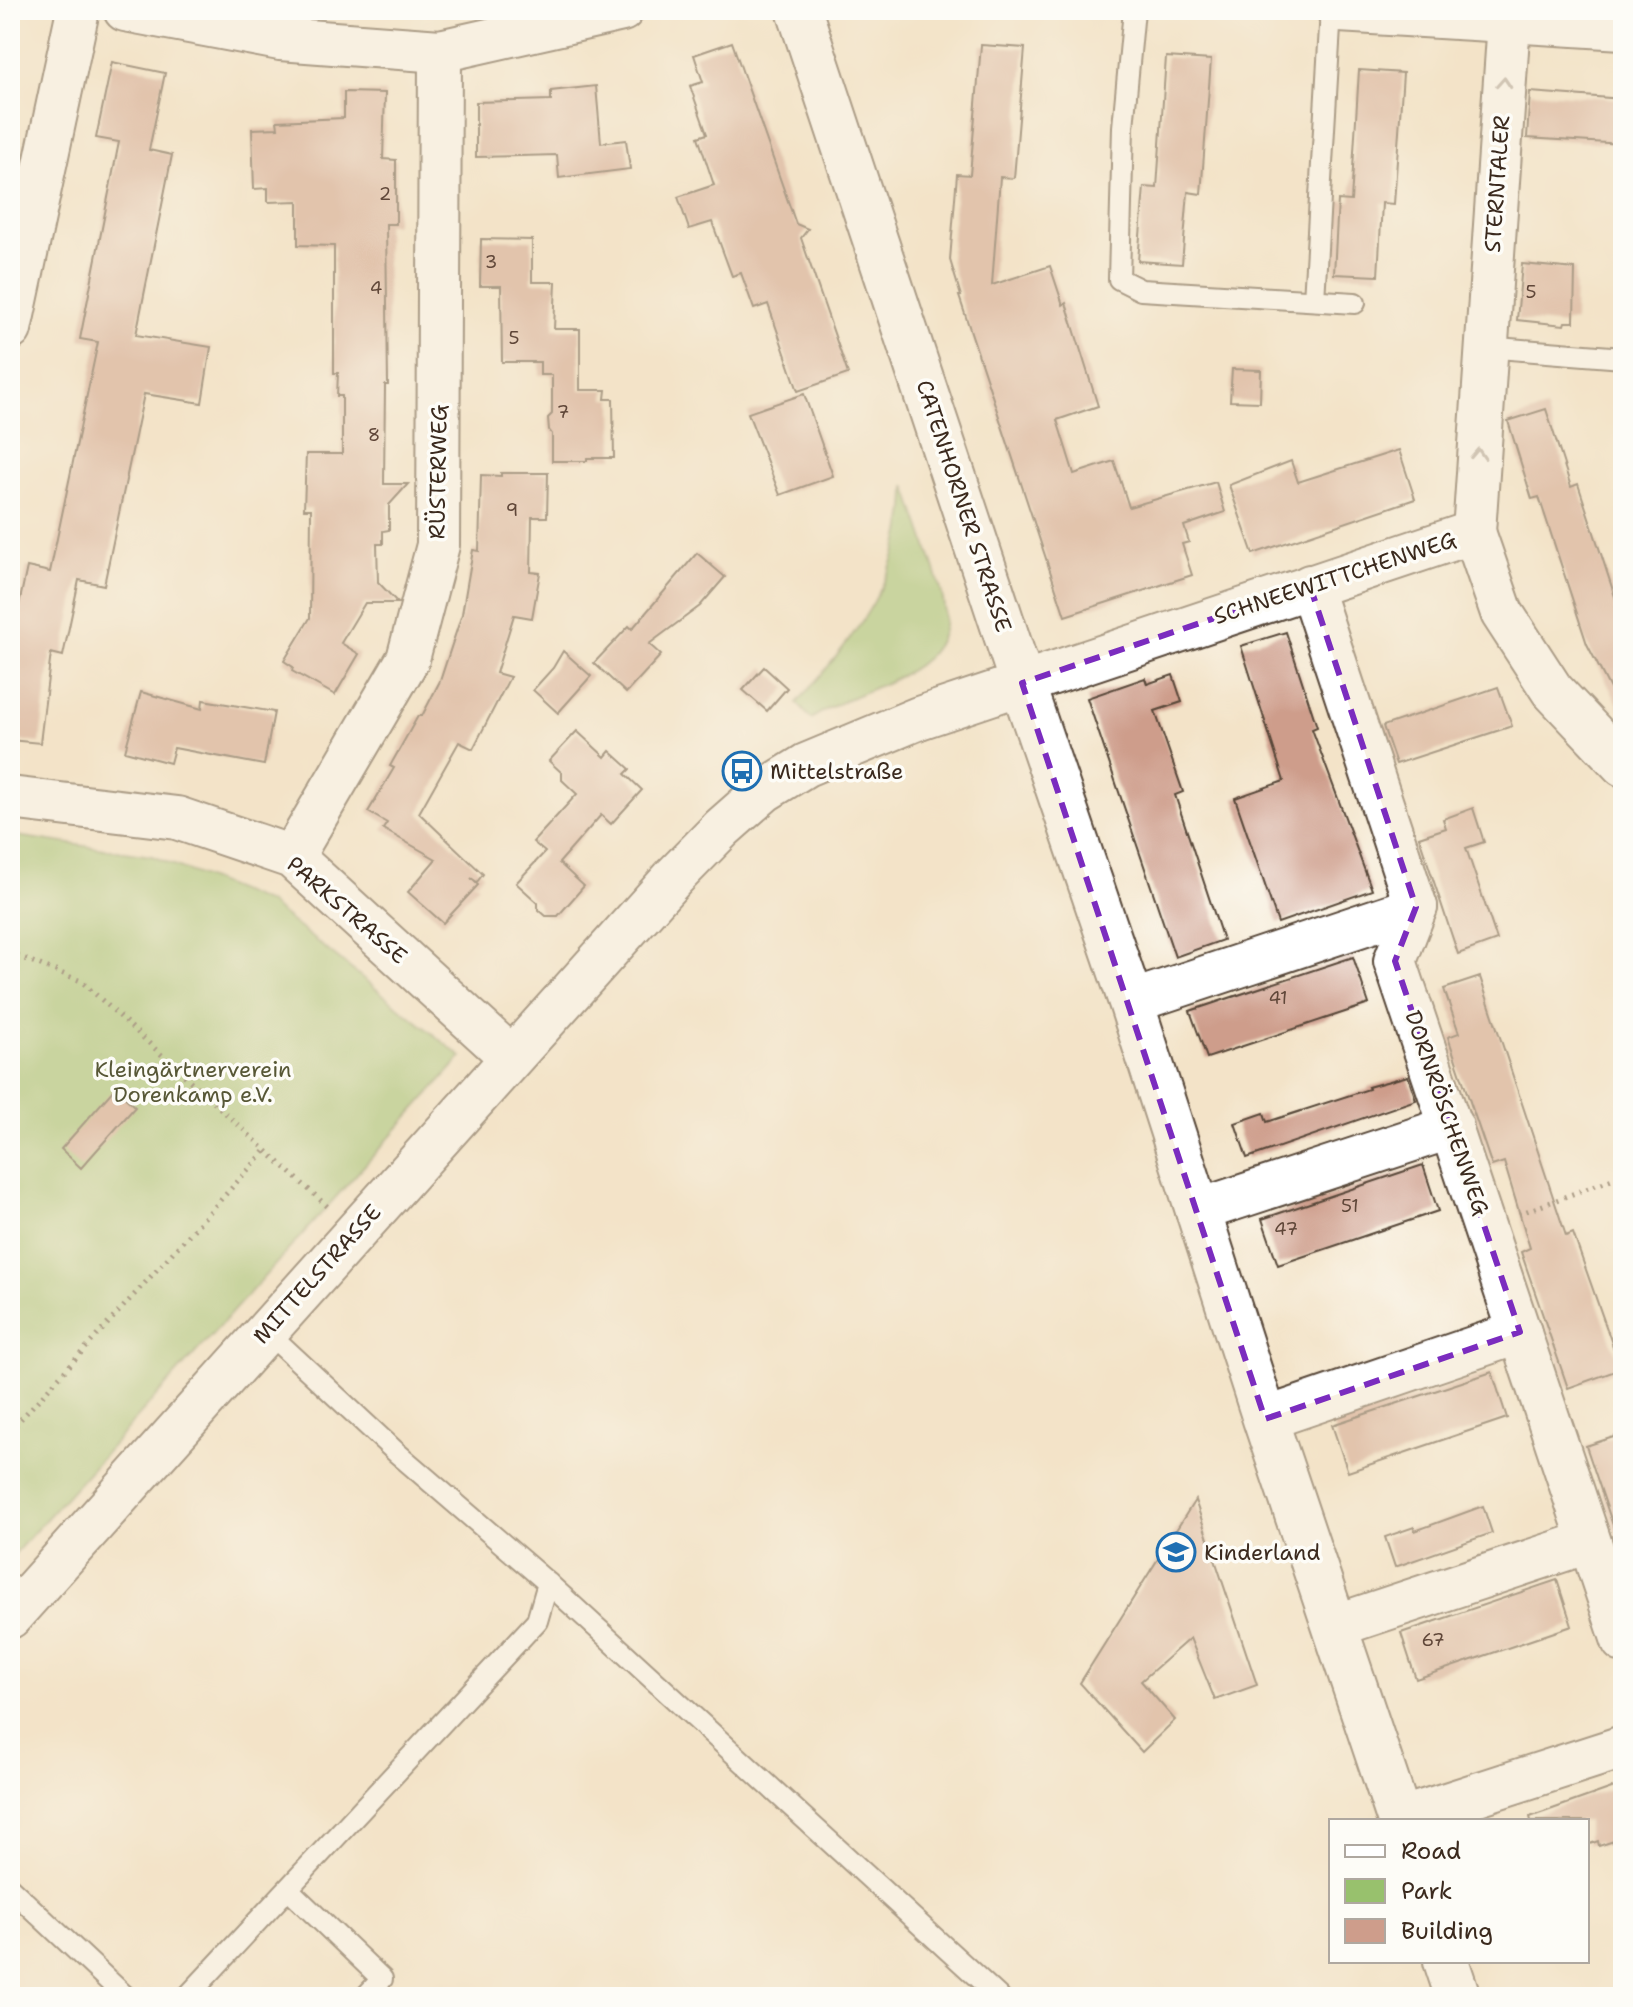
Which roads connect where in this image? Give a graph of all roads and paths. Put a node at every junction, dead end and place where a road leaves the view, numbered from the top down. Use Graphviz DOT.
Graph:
graph roads {
  1 [pos="78,10"];
  2 [pos="125,10"];
  3 [pos="622,10"];
  4 [pos="799,10"];
  5 [pos="1134,10"];
  6 [pos="1331,10"];
  7 [pos="1339,10"];
  8 [pos="1509,21"];
  9 [pos="1623,27"];
  10 [pos="440,51"];
  11 [pos="1314,300"];
  12 [pos="1355,303"];
  13 [pos="10,329"];
  14 [pos="1485,347"];
  15 [pos="1623,358"];
  16 [pos="1474,532"];
  17 [pos="1310,586"];
  18 [pos="1022,683"];
  19 [pos="1623,765"];
  20 [pos="10,798"];
  21 [pos="292,857"];
  22 [pos="1416,907"];
  23 [pos="10,953"];
  24 [pos="20,955"];
  25 [pos="10,967"];
  26 [pos="1131,1002"];
  27 [pos="511,1057"];
  28 [pos="1452,1127"];
  29 [pos="267,1149"];
  30 [pos="1623,1175"];
  31 [pos="1197,1211"];
  32 [pos="1486,1226"];
  33 [pos="356,1230"];
  34 [pos="266,1331"];
  35 [pos="1520,1332"];
  36 [pos="1265,1419"];
  37 [pos="10,1431"];
  38 [pos="1588,1542"];
  39 [pos="548,1583"];
  40 [pos="10,1617"];
  41 [pos="1335,1626"];
  42 [pos="1623,1641"];
  43 [pos="1623,1747"];
  44 [pos="1400,1819"];
  45 [pos="1403,1819"];
  46 [pos="10,1888"];
  47 [pos="289,1890"];
  48 [pos="1447,1963"];
  49 [pos="126,1997"];
  50 [pos="187,1997"];
  51 [pos="365,1997"];
  52 [pos="999,1997"];
  53 [pos="1458,1997"];
  1 -- 13 [label="street"];
  2 -- 10 [label="street"];
  3 -- 10 [label="street"];
  4 -- 18 [label="street, CATENHORNER STRASSE"];
  5 -- 11 [label="lane"];
  6 -- 11 [label="lane"];
  7 -- 8 [label="street"];
  8 -- 9 [label="street"];
  14 -- 8 [label="street, STERNTALER, one-way"];
  10 -- 21 [label="street, RÜSTERWEG"];
  11 -- 12 [label="lane"];
  14 -- 15 [label="lane"];
  16 -- 14 [label="street, STERNTALER, one-way"];
  16 -- 17 [label="street, SCHNEEWITTCHENWEG"];
  16 -- 19 [label="street, SCHNEEWITTCHENWEG"];
  17 -- 18 [label="street, SCHNEEWITTCHENWEG"];
  17 -- 22 [label="street"];
  18 -- 26 [label="street, CATENHORNER STRASSE"];
  18 -- 27 [label="street, MITTELSTRASSE"];
  20 -- 21 [label="street, PARKSTRASSE"];
  21 -- 27 [label="street, PARKSTRASSE"];
  22 -- 26 [label="street"];
  22 -- 28 [label="street, DORNRÖSCHENWEG"];
  23 -- 24 [label="path"];
  24 -- 25 [label="path"];
  24 -- 29 [label="path"];
  26 -- 31 [label="street, CATENHORNER STRASSE"];
  27 -- 33 [label="street, MITTELSTRASSE"];
  28 -- 31 [label="street"];
  28 -- 32 [label="street, DORNRÖSCHENWEG"];
  29 -- 33 [label="path"];
  29 -- 37 [label="path"];
  30 -- 32 [label="path"];
  31 -- 36 [label="street, CATENHORNER STRASSE"];
  32 -- 35 [label="street, DORNRÖSCHENWEG"];
  33 -- 34 [label="street, MITTELSTRASSE"];
  34 -- 39 [label="lane"];
  34 -- 40 [label="street, MITTELSTRASSE"];
  35 -- 36 [label="street"];
  35 -- 38 [label="street, DORNRÖSCHENWEG"];
  36 -- 41 [label="street, CATENHORNER STRASSE"];
  38 -- 41 [label="street"];
  38 -- 42 [label="street, DORNRÖSCHENWEG"];
  39 -- 47 [label="lane"];
  39 -- 52 [label="lane"];
  41 -- 44 [label="street, CATENHORNER STRASSE"];
  43 -- 45 [label="street"];
  46 -- 49 [label="lane"];
  47 -- 50 [label="lane"];
  47 -- 51 [label="lane"];
  48 -- 53 [label="street"];
}
